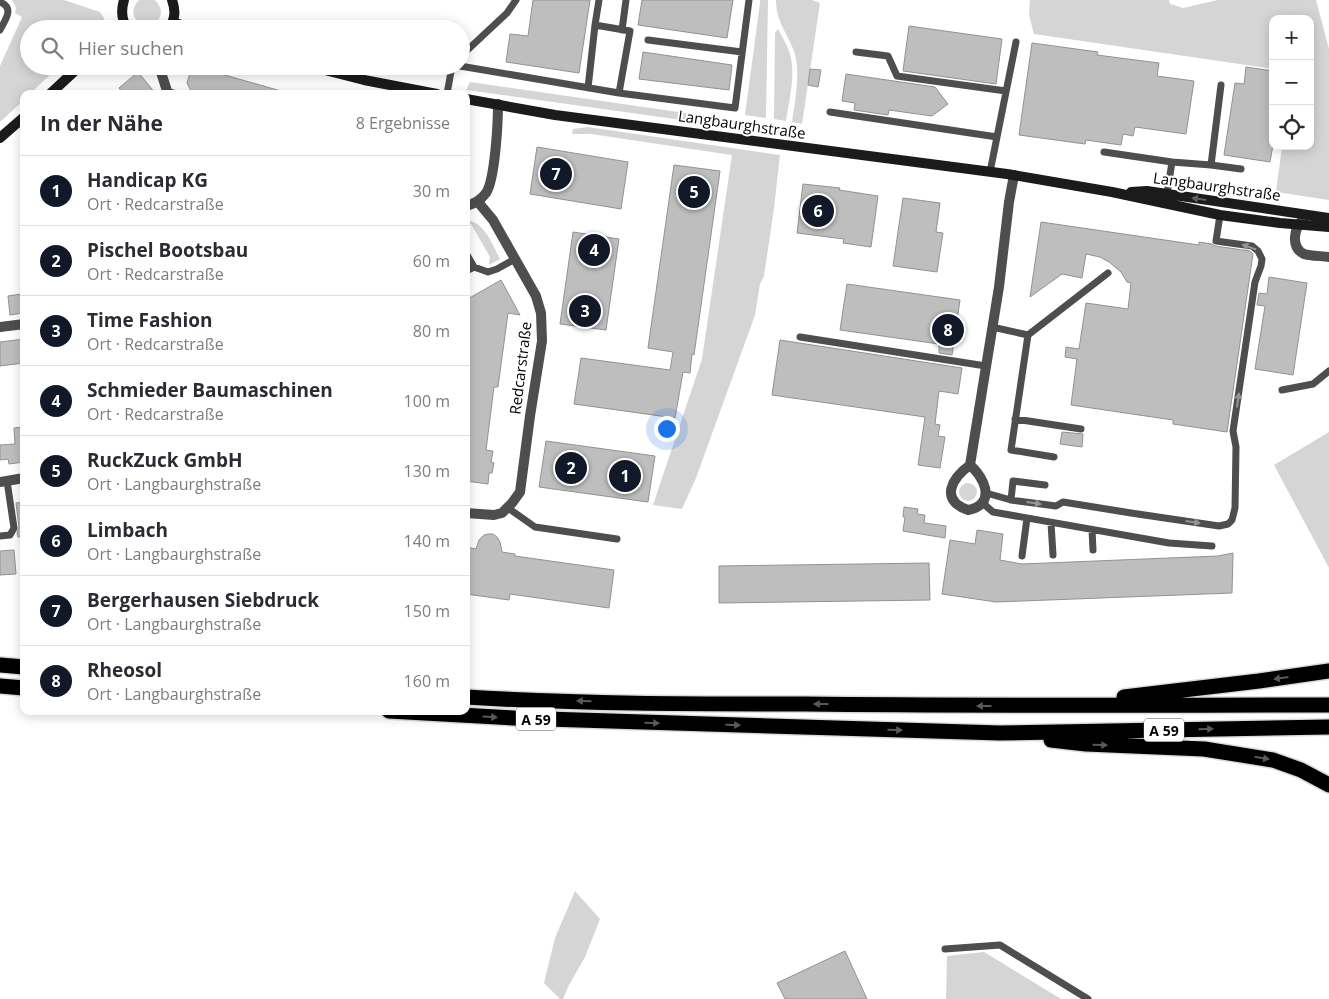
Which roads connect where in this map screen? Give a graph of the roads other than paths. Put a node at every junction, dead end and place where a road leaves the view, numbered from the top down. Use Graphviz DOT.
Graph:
graph roads {
  1 [pos="123,0"];
  2 [pos="172,0"];
  3 [pos="516,0"];
  4 [pos="599,0"];
  5 [pos="626,0"];
  6 [pos="749,0"];
  7 [pos="0,2"];
  8 [pos="123,20"];
  9 [pos="173,20"];
  10 [pos="595,25"];
  11 [pos="0,30"];
  12 [pos="622,30"];
  13 [pos="648,40"];
  14 [pos="1016,42"];
  15 [pos="470,48"];
  16 [pos="742,52"];
  17 [pos="856,52"];
  18 [pos="470,68"];
  19 [pos="70,75"];
  20 [pos="163,75"];
  21 [pos="344,75"];
  22 [pos="450,75"];
  23 [pos="1221,85"];
  24 [pos="588,88"];
  25 [pos="54,90"];
  26 [pos="170,90"];
  27 [pos="417,90"];
  28 [pos="448,90"];
  29 [pos="1006,91"];
  30 [pos="619,94"];
  31 [pos="470,100"];
  32 [pos="498,104"];
  33 [pos="830,112"];
  34 [pos="20,120"];
  35 [pos="997,137"];
  36 [pos="0,138"];
  37 [pos="1104,152"];
  38 [pos="1172,162"];
  39 [pos="1211,165"];
  40 [pos="1241,169"];
  41 [pos="990,172"];
  42 [pos="1014,175"];
  43 [pos="1112,192"];
  44 [pos="1167,194"];
  45 [pos="478,202"];
  46 [pos="470,205"];
  47 [pos="1220,215"];
  48 [pos="1317,216"];
  49 [pos="1329,218"];
  50 [pos="1298,224"];
  51 [pos="1329,227"];
  52 [pos="1329,257"];
  53 [pos="515,259"];
  54 [pos="470,260"];
  55 [pos="474,267"];
  56 [pos="470,269"];
  57 [pos="1108,273"];
  58 [pos="20,325"];
  59 [pos="992,327"];
  60 [pos="0,328"];
  61 [pos="1028,335"];
  62 [pos="800,337"];
  63 [pos="986,366"];
  64 [pos="1329,371"];
  65 [pos="1282,390"];
  66 [pos="1015,419"];
  67 [pos="1080,429"];
  68 [pos="1054,456"];
  69 [pos="970,465"];
  70 [pos="20,479"];
  71 [pos="3,482"];
  72 [pos="1045,486"];
  73 [pos="985,497"];
  74 [pos="1011,500"];
  75 [pos="508,508"];
  76 [pos="470,513"];
  77 [pos="1026,518"];
  78 [pos="1051,523"];
  79 [pos="1092,530"];
  80 [pos="0,536"];
  81 [pos="617,539"];
  82 [pos="1212,546"];
  83 [pos="1093,550"];
  84 [pos="1053,555"];
  85 [pos="1022,556"];
  86 [pos="0,665"];
  87 [pos="20,667"];
  88 [pos="1329,671"];
  89 [pos="0,686"];
  90 [pos="20,688"];
  91 [pos="470,697"];
  92 [pos="1329,705"];
  93 [pos="1032,706"];
  94 [pos="460,715"];
  95 [pos="1329,727"];
  96 [pos="1000,733"];
  97 [pos="1329,785"];
  98 [pos="945,950"];
  99 [pos="1088,999"];
  1 -- 8 [label="main road"];
  2 -- 9 [label="main road"];
  3 -- 15 [label="lane"];
  4 -- 10 [label="lane"];
  5 -- 12 [label="lane"];
  6 -- 16 [label="lane"];
  7 -- 11 [label="lane"];
  10 -- 12 [label="lane"];
  10 -- 24 [label="lane"];
  12 -- 30 [label="lane"];
  13 -- 16 [label="lane"];
  14 -- 29 [label="lane"];
  16 -- 30 [label="lane"];
  17 -- 29 [label="lane"];
  18 -- 24 [label="lane"];
  19 -- 25 [label="main road"];
  20 -- 26 [label="street"];
  21 -- 27 [label="main road"];
  22 -- 28 [label="lane"];
  23 -- 39 [label="lane"];
  24 -- 30 [label="lane"];
  29 -- 35 [label="lane"];
  31 -- 32 [label="main road, Langbaurghstraße"];
  32 -- 41 [label="main road, Langbaurghstraße"];
  32 -- 45 [label="street"];
  33 -- 35 [label="lane"];
  34 -- 36 [label="main road"];
  35 -- 41 [label="lane"];
  37 -- 38 [label="lane"];
  38 -- 39 [label="lane"];
  38 -- 44 [label="lane"];
  39 -- 40 [label="lane"];
  41 -- 42 [label="main road, Langbaurghstraße"];
  42 -- 43 [label="main road, Langbaurghstraße"];
  42 -- 59 [label="street"];
  43 -- 44 [label="main road, Langbaurghstraße"];
  43 -- 47 [label="main road, Langbaurghstraße"];
  48 -- 44 [label="main road, Langbaurghstraße, one-way"];
  45 -- 46 [label="street"];
  45 -- 53 [label="street, Redcarstraße"];
  47 -- 50 [label="main road, Langbaurghstraße"];
  74 -- 47 [label="lane, one-way"];
  48 -- 49 [label="main road, Langbaurghstraße"];
  48 -- 50 [label="street, Langbaurghstraße"];
  50 -- 51 [label="main road, Langbaurghstraße"];
  50 -- 52 [label="street"];
  53 -- 55 [label="lane"];
  53 -- 75 [label="street, Redcarstraße"];
  54 -- 55 [label="lane"];
  55 -- 56 [label="lane"];
  57 -- 61 [label="lane"];
  58 -- 60 [label="street"];
  59 -- 61 [label="lane"];
  59 -- 63 [label="street"];
  61 -- 66 [label="lane"];
  62 -- 63 [label="lane"];
  63 -- 69 [label="street"];
  64 -- 65 [label="lane"];
  66 -- 67 [label="lane"];
  66 -- 68 [label="lane"];
  69 -- 73 [label="street"];
  69 -- 73 [label="street"];
  70 -- 71 [label="street"];
  71 -- 80 [label="lane"];
  72 -- 74 [label="lane"];
  73 -- 74 [label="lane"];
  73 -- 77 [label="lane"];
  75 -- 76 [label="street"];
  75 -- 81 [label="lane"];
  77 -- 78 [label="lane"];
  77 -- 85 [label="lane"];
  78 -- 79 [label="lane"];
  78 -- 84 [label="lane"];
  79 -- 82 [label="lane"];
  79 -- 83 [label="lane"];
  86 -- 87 [label="highway"];
  88 -- 93 [label="highway, one-way"];
  89 -- 90 [label="highway"];
  93 -- 91 [label="highway, A 59, one-way"];
  92 -- 93 [label="highway, A 59"];
  94 -- 96 [label="highway, A 59, one-way"];
  96 -- 95 [label="highway, A 59, one-way"];
  96 -- 97 [label="highway, one-way"];
  98 -- 99 [label="lane"];
}
